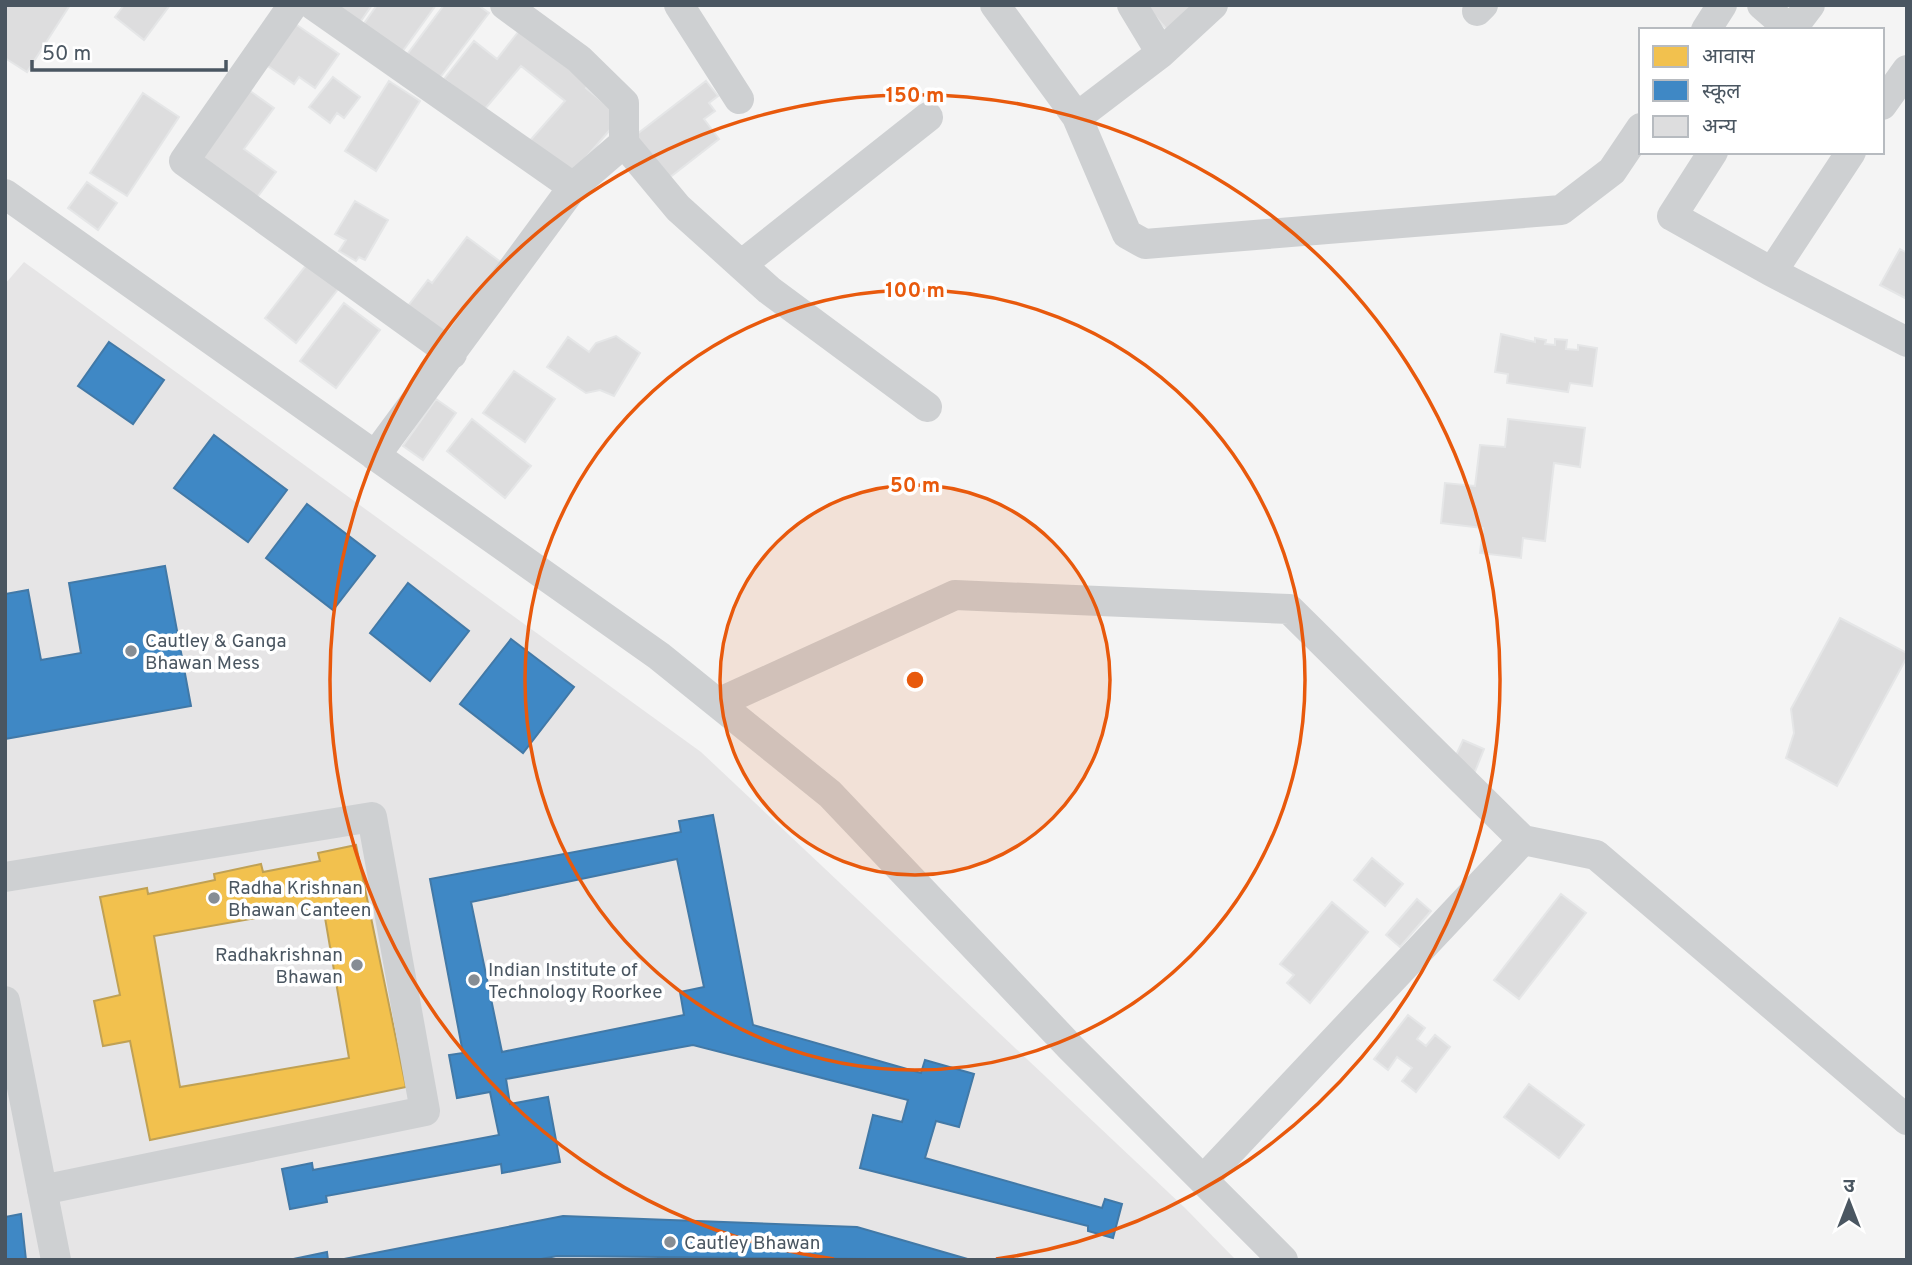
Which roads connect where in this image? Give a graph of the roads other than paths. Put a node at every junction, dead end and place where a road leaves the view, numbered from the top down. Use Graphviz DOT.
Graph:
graph roads {
  1 [pos="293,5"];
  2 [pos="313,5"];
  3 [pos="505,5"];
  4 [pos="679,5"];
  5 [pos="995,5"];
  6 [pos="1132,5"];
  7 [pos="1213,5"];
  8 [pos="1722,5"];
  9 [pos="1762,5"];
  10 [pos="1810,5"];
  11 [pos="1707,28"];
  12 [pos="1789,28"];
  13 [pos="1793,28"];
  14 [pos="1161,53"];
  15 [pos="739,99"];
  16 [pos="928,117"];
  17 [pos="1077,117"];
  18 [pos="1639,131"];
  19 [pos="624,143"];
  20 [pos="1712,154"];
  21 [pos="1850,154"];
  22 [pos="573,187"];
  23 [pos="5,194"];
  24 [pos="741,265"];
  25 [pos="1772,272"];
  26 [pos="1907,342"];
  27 [pos="452,354"];
  28 [pos="927,407"];
  29 [pos="375,456"];
  30 [pos="718,704"];
  31 [pos="1523,841"];
  32 [pos="5,877"];
  33 [pos="5,1001"];
  34 [pos="16,1116"];
  35 [pos="1907,1120"];
  36 [pos="1203,1180"];
  37 [pos="42,1190"];
  38 [pos="56,1260"];
  39 [pos="1283,1260"];
  1 -- 27 [label="street"];
  2 -- 22 [label="street"];
  3 -- 19 [label="street"];
  4 -- 15 [label="street"];
  5 -- 17 [label="street"];
  6 -- 14 [label="street"];
  7 -- 14 [label="street"];
  8 -- 11 [label="street"];
  9 -- 12 [label="street"];
  10 -- 13 [label="street"];
  14 -- 17 [label="street"];
  16 -- 24 [label="street"];
  17 -- 18 [label="street"];
  19 -- 22 [label="street"];
  19 -- 24 [label="street"];
  20 -- 25 [label="street"];
  21 -- 25 [label="street"];
  22 -- 27 [label="street"];
  23 -- 29 [label="street"];
  24 -- 28 [label="street"];
  25 -- 26 [label="street"];
  27 -- 29 [label="street"];
  29 -- 30 [label="street"];
  30 -- 31 [label="street"];
  30 -- 36 [label="street"];
  31 -- 35 [label="street"];
  31 -- 36 [label="street"];
  32 -- 37 [label="street"];
  33 -- 34 [label="street"];
  34 -- 37 [label="street"];
  36 -- 39 [label="street"];
  37 -- 38 [label="street"];
}
